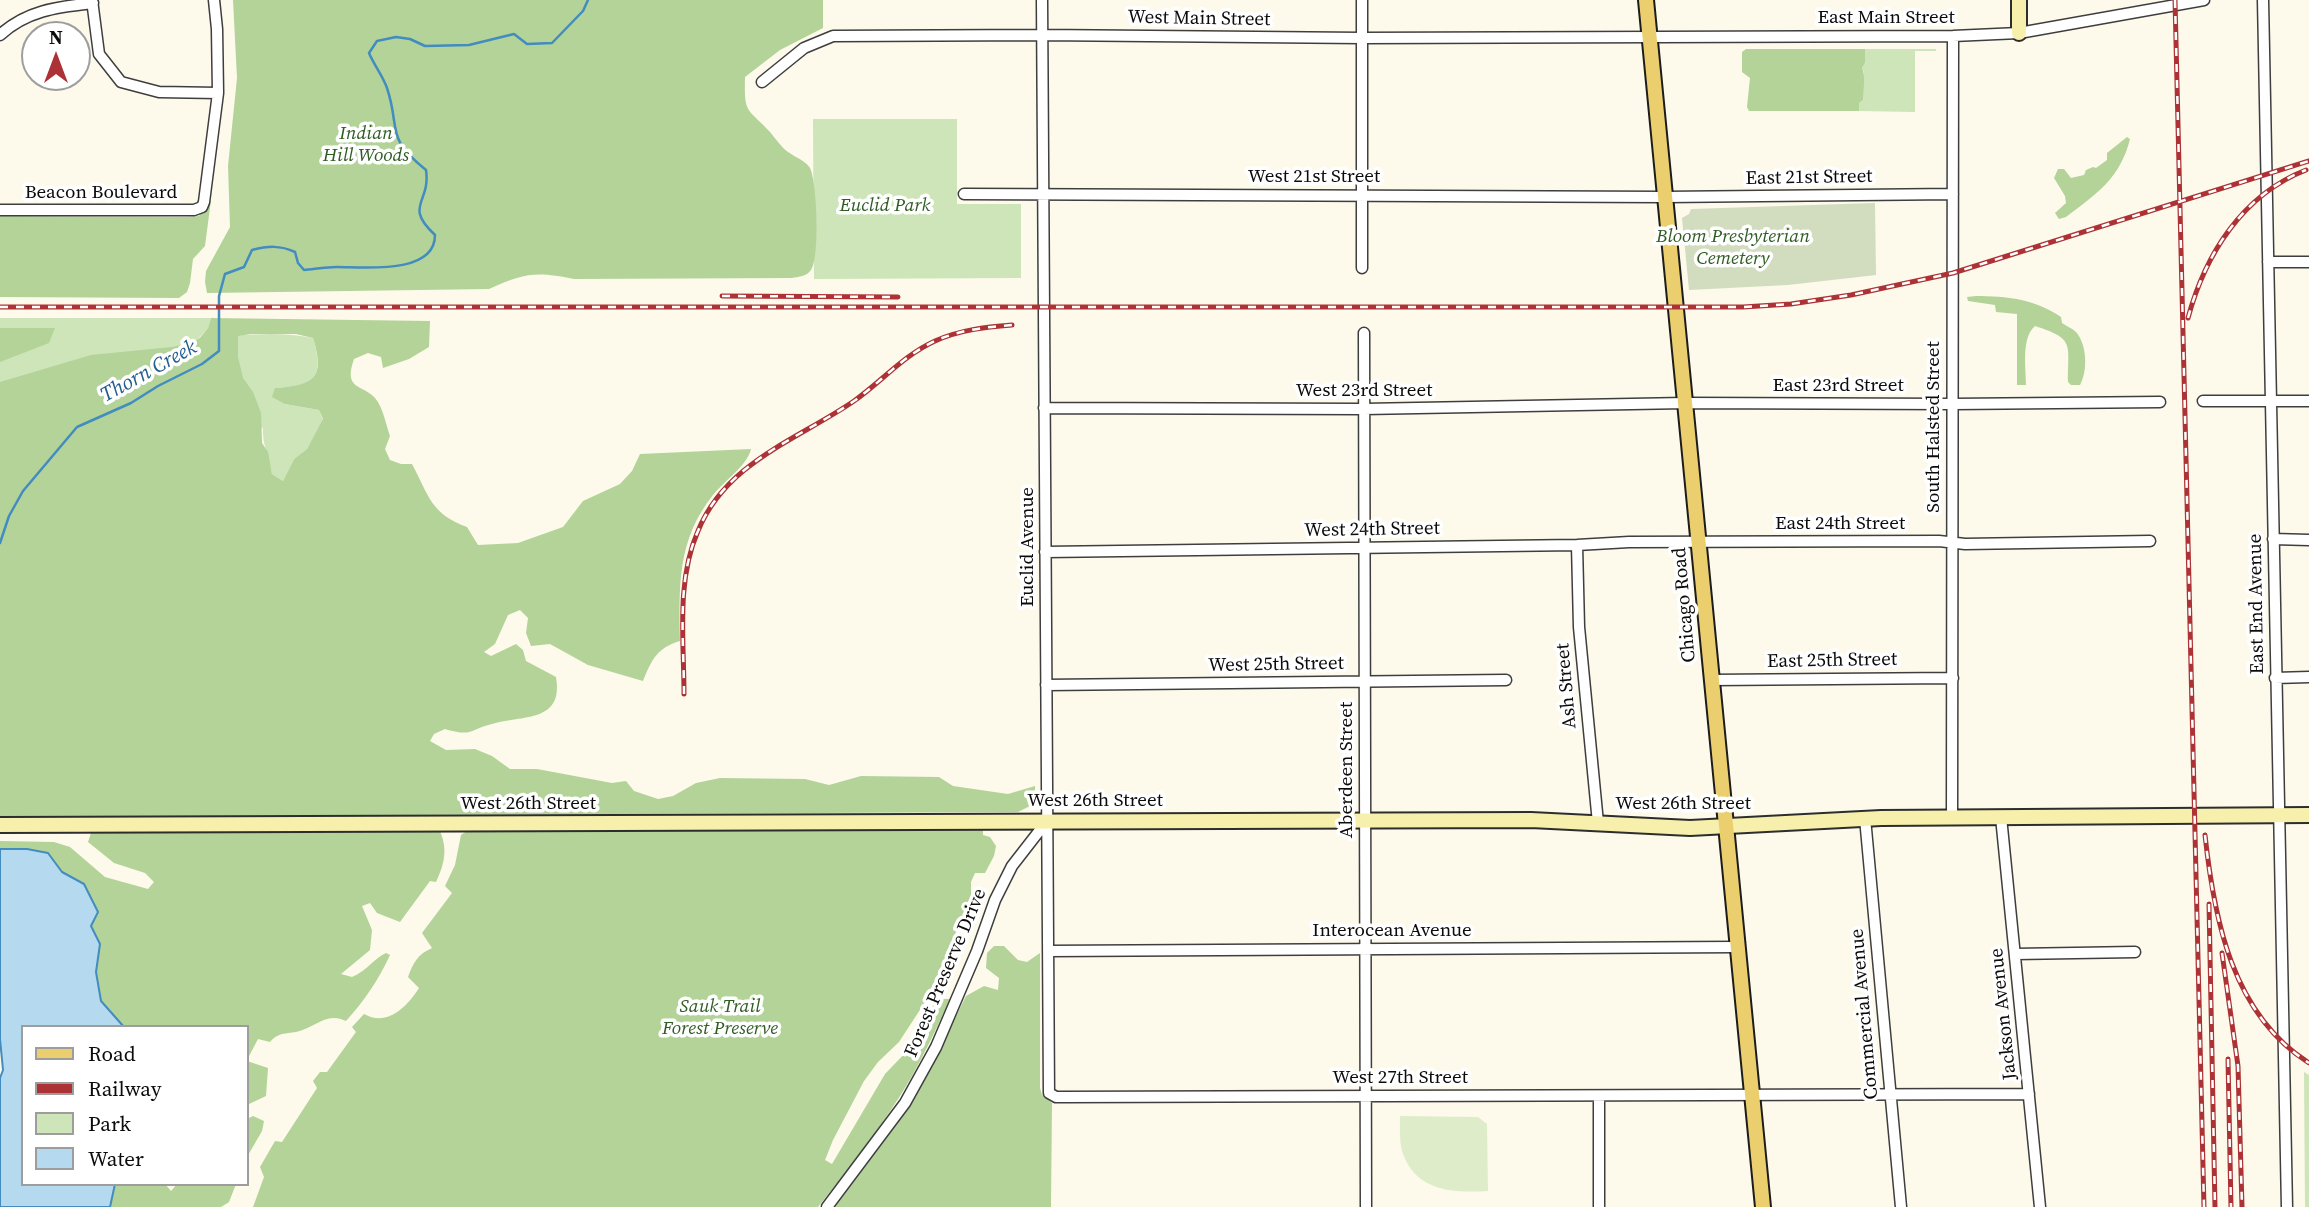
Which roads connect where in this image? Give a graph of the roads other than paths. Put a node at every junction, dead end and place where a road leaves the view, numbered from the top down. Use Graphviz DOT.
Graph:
graph roads {
  1 [pos="214,0"];
  2 [pos="1042,0"];
  3 [pos="1362,0"];
  4 [pos="1646,0"];
  5 [pos="2019,0"];
  6 [pos="2204,0"];
  7 [pos="2263,0"];
  8 [pos="92,2"];
  9 [pos="2019,33"];
  10 [pos="0,35"];
  11 [pos="1042,35"];
  12 [pos="1953,36"];
  13 [pos="1650,37"];
  14 [pos="1362,38"];
  15 [pos="762,82"];
  16 [pos="218,93"];
  17 [pos="964,194"];
  18 [pos="1363,194"];
  19 [pos="1953,194"];
  20 [pos="1043,195"];
  21 [pos="1665,197"];
  22 [pos="0,210"];
  23 [pos="2268,262"];
  24 [pos="2309,262"];
  25 [pos="1362,268"];
  26 [pos="1364,333"];
  27 [pos="2203,401"];
  28 [pos="2270,401"];
  29 [pos="2309,401"];
  30 [pos="2160,402"];
  31 [pos="1685,403"];
  32 [pos="1953,404"];
  33 [pos="1044,408"];
  34 [pos="1364,409"];
  35 [pos="2273,539"];
  36 [pos="2309,540"];
  37 [pos="2150,541"];
  38 [pos="1698,542"];
  39 [pos="1953,543"];
  40 [pos="1577,545"];
  41 [pos="1364,547"];
  42 [pos="1045,552"];
  43 [pos="2309,677"];
  44 [pos="1953,678"];
  45 [pos="2275,678"];
  46 [pos="1506,680"];
  47 [pos="1711,680"];
  48 [pos="1365,681"];
  49 [pos="1046,685"];
  50 [pos="2309,815"];
  51 [pos="2278,816"];
  52 [pos="1952,817"];
  53 [pos="2001,817"];
  54 [pos="1865,818"];
  55 [pos="1047,820"];
  56 [pos="1365,820"];
  57 [pos="1598,823"];
  58 [pos="0,825"];
  59 [pos="1725,825"];
  60 [pos="1736,947"];
  61 [pos="1366,949"];
  62 [pos="1048,951"];
  63 [pos="2135,952"];
  64 [pos="2015,954"];
  65 [pos="1049,1093"];
  66 [pos="1889,1094"];
  67 [pos="2029,1094"];
  68 [pos="1366,1096"];
  69 [pos="1599,1096"];
  70 [pos="1753,1096"];
  71 [pos="827,1207"];
  72 [pos="1366,1207"];
  73 [pos="1599,1207"];
  74 [pos="1763,1207"];
  75 [pos="1901,1207"];
  76 [pos="2040,1207"];
  77 [pos="2287,1207"];
  1 -- 16 [label="street"];
  2 -- 11 [label="street, Euclid Avenue"];
  3 -- 14 [label="street"];
  4 -- 13 [label="main road, Chicago Road"];
  5 -- 9 [label="street"];
  6 -- 9 [label="street, East Main Street"];
  7 -- 23 [label="street, East End Avenue"];
  8 -- 10 [label="street"];
  8 -- 16 [label="street"];
  9 -- 12 [label="street, East Main Street"];
  11 -- 14 [label="street, West Main Street"];
  11 -- 15 [label="street, West Main Street"];
  11 -- 20 [label="street, Euclid Avenue"];
  12 -- 13 [label="street, East Main Street"];
  12 -- 19 [label="street, South Halsted Street"];
  13 -- 14 [label="street, West Main Street"];
  13 -- 21 [label="main road, Chicago Road"];
  14 -- 18 [label="street"];
  16 -- 22 [label="street, Beacon Boulevard"];
  17 -- 20 [label="street, West 21st Street"];
  18 -- 20 [label="street, West 21st Street"];
  18 -- 21 [label="street, West 21st Street"];
  18 -- 25 [label="street"];
  19 -- 21 [label="street, East 21st Street"];
  19 -- 32 [label="street, South Halsted Street"];
  20 -- 33 [label="street, Euclid Avenue"];
  21 -- 31 [label="main road, Chicago Road"];
  23 -- 24 [label="street"];
  23 -- 28 [label="street, East End Avenue"];
  26 -- 34 [label="street, Aberdeen Street"];
  27 -- 28 [label="street"];
  28 -- 29 [label="street"];
  28 -- 35 [label="street, East End Avenue"];
  30 -- 32 [label="street, East 23rd Street"];
  31 -- 32 [label="street, East 23rd Street"];
  31 -- 34 [label="street, West 23rd Street"];
  31 -- 38 [label="main road, Chicago Road"];
  32 -- 39 [label="street, South Halsted Street"];
  33 -- 34 [label="street, West 23rd Street"];
  33 -- 42 [label="street, Euclid Avenue"];
  34 -- 41 [label="street, Aberdeen Street"];
  35 -- 36 [label="street"];
  35 -- 45 [label="street, East End Avenue"];
  37 -- 39 [label="street, East 24th Street"];
  38 -- 39 [label="street, East 24th Street"];
  38 -- 40 [label="street, West 24th Street"];
  38 -- 47 [label="main road, Chicago Road"];
  39 -- 44 [label="street, South Halsted Street"];
  40 -- 41 [label="street, West 24th Street"];
  40 -- 57 [label="street, Ash Street"];
  41 -- 42 [label="street, West 24th Street"];
  41 -- 48 [label="street, Aberdeen Street"];
  42 -- 49 [label="street, Euclid Avenue"];
  43 -- 45 [label="street"];
  44 -- 47 [label="street, East 25th Street"];
  44 -- 52 [label="street, South Halsted Street"];
  45 -- 51 [label="street, East End Avenue"];
  46 -- 48 [label="street, West 25th Street"];
  47 -- 59 [label="main road, Chicago Road"];
  48 -- 49 [label="street, West 25th Street"];
  48 -- 56 [label="street, Aberdeen Street"];
  49 -- 55 [label="street, Euclid Avenue"];
  50 -- 51 [label="street, West 26th Street"];
  51 -- 53 [label="street, West 26th Street"];
  51 -- 77 [label="street, East End Avenue"];
  52 -- 53 [label="street, West 26th Street"];
  52 -- 54 [label="street, West 26th Street"];
  53 -- 64 [label="street, Jackson Avenue"];
  54 -- 59 [label="street, West 26th Street"];
  54 -- 66 [label="street, Commercial Avenue"];
  55 -- 56 [label="street, West 26th Street"];
  55 -- 58 [label="street, West 26th Street"];
  55 -- 62 [label="street, Euclid Avenue"];
  55 -- 71 [label="street, Forest Preserve Drive"];
  56 -- 57 [label="street, West 26th Street"];
  56 -- 61 [label="street, Aberdeen Street"];
  57 -- 59 [label="street, West 26th Street"];
  59 -- 60 [label="main road, Chicago Road"];
  60 -- 61 [label="street, Interocean Avenue"];
  60 -- 70 [label="main road, Chicago Road"];
  61 -- 62 [label="street, Interocean Avenue"];
  61 -- 68 [label="street, Aberdeen Street"];
  62 -- 65 [label="street, Euclid Avenue"];
  63 -- 64 [label="street"];
  64 -- 67 [label="street, Jackson Avenue"];
  65 -- 68 [label="street, West 27th Street"];
  66 -- 67 [label="street, West 27th Street"];
  66 -- 70 [label="street, West 27th Street"];
  66 -- 75 [label="street, Commercial Avenue"];
  67 -- 76 [label="street, Jackson Avenue"];
  68 -- 69 [label="street, West 27th Street"];
  68 -- 72 [label="street, Aberdeen Street"];
  69 -- 70 [label="street, West 27th Street"];
  69 -- 73 [label="street"];
  70 -- 74 [label="main road, Chicago Road"];
}
